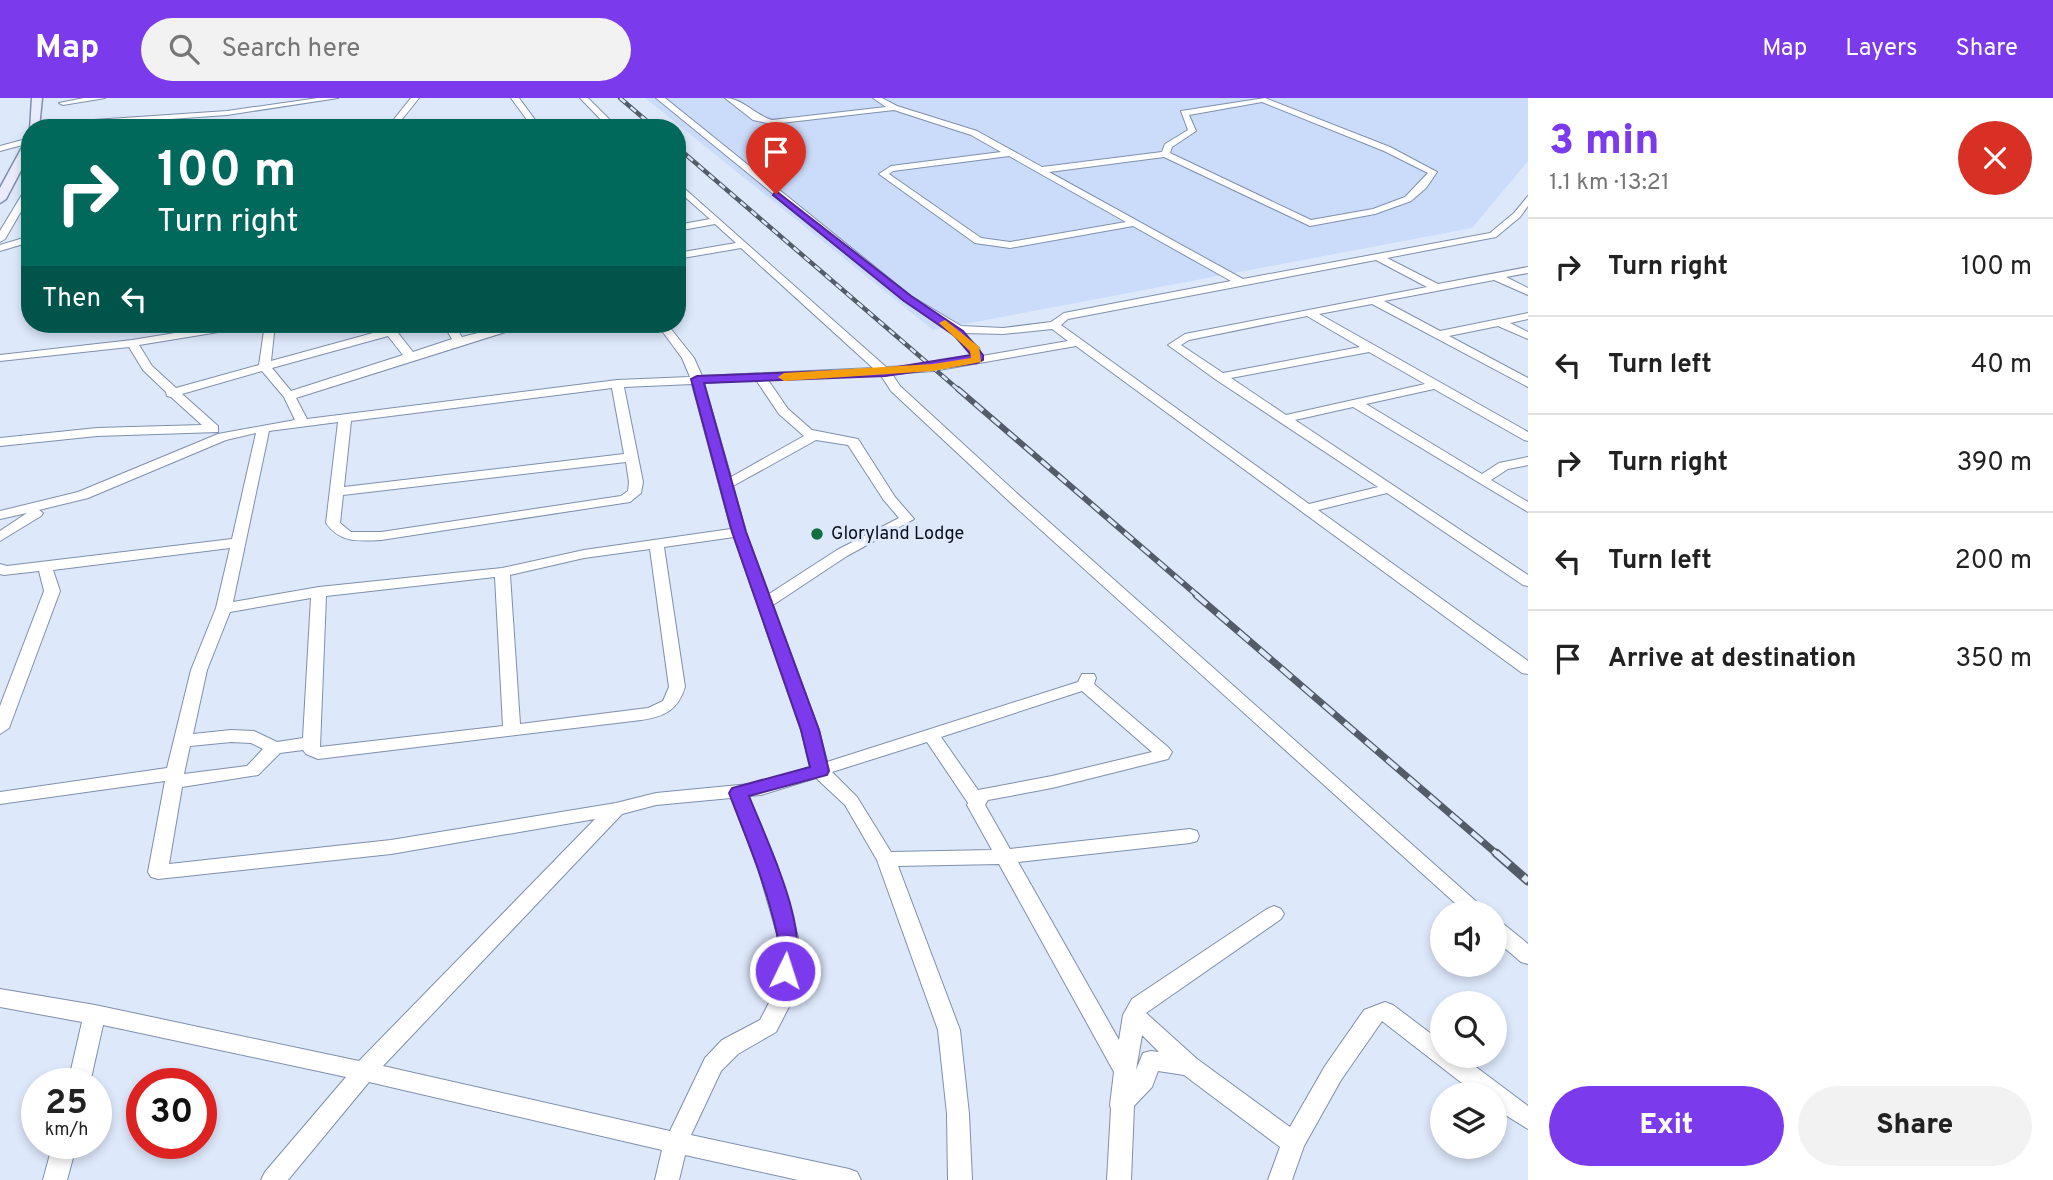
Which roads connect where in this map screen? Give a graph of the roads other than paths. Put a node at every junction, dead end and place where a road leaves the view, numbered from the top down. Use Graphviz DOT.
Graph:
graph roads {
  1 [pos="37,98"];
  2 [pos="101,98"];
  3 [pos="334,98"];
  4 [pos="415,98"];
  5 [pos="514,98"];
  6 [pos="584,98"];
  7 [pos="660,98"];
  8 [pos="729,98"];
  9 [pos="877,98"];
  10 [pos="1261,99"];
  11 [pos="63,101"];
  12 [pos="894,108"];
  13 [pos="35,119"];
  14 [pos="58,119"];
  15 [pos="151,119"];
  16 [pos="398,119"];
  17 [pos="530,119"];
  18 [pos="605,119"];
  19 [pos="686,119"];
  20 [pos="686,119"];
  21 [pos="21,150"];
  22 [pos="21,150"];
  23 [pos="0,153"];
  24 [pos="1011,153"];
  25 [pos="1165,154"];
  26 [pos="21,160"];
  27 [pos="1041,170"];
  28 [pos="21,190"];
  29 [pos="686,193"];
  30 [pos="3,195"];
  31 [pos="1528,199"];
  32 [pos="21,202"];
  33 [pos="21,216"];
  34 [pos="1523,216"];
  35 [pos="0,217"];
  36 [pos="12,217"];
  37 [pos="716,221"];
  38 [pos="1135,223"];
  39 [pos="686,226"];
  40 [pos="0,239"];
  41 [pos="21,242"];
  42 [pos="742,244"];
  43 [pos="0,248"];
  44 [pos="717,249"];
  45 [pos="686,254"];
  46 [pos="1379,258"];
  47 [pos="761,261"];
  48 [pos="1528,270"];
  49 [pos="1495,276"];
  50 [pos="1242,283"];
  51 [pos="1437,288"];
  52 [pos="1528,292"];
  53 [pos="1373,300"];
  54 [pos="1308,313"];
  55 [pos="1528,316"];
  56 [pos="1500,322"];
  57 [pos="1054,325"];
  58 [pos="954,327"];
  59 [pos="1027,327"];
  60 [pos="194,333"];
  61 [pos="269,333"];
  62 [pos="370,333"];
  63 [pos="393,333"];
  64 [pos="453,333"];
  65 [pos="491,333"];
  66 [pos="669,333"];
  67 [pos="1438,335"];
  68 [pos="1528,336"];
  69 [pos="459,341"];
  70 [pos="132,343"];
  71 [pos="1075,343"];
  72 [pos="1371,348"];
  73 [pos="1021,349"];
  74 [pos="410,356"];
  75 [pos="0,358"];
  76 [pos="983,359"];
  77 [pos="265,367"];
  78 [pos="885,372"];
  79 [pos="760,377"];
  80 [pos="1219,377"];
  81 [pos="697,379"];
  82 [pos="1528,383"];
  83 [pos="617,384"];
  84 [pos="1436,385"];
  85 [pos="171,393"];
  86 [pos="289,396"];
  87 [pos="1355,403"];
  88 [pos="345,418"];
  89 [pos="1283,419"];
  90 [pos="303,423"];
  91 [pos="263,428"];
  92 [pos="217,433"];
  93 [pos="813,436"];
  94 [pos="1528,437"];
  95 [pos="0,442"];
  96 [pos="631,457"];
  97 [pos="1528,461"];
  98 [pos="1483,481"];
  99 [pos="726,485"];
  100 [pos="1388,489"];
  101 [pos="337,492"];
  102 [pos="50,505"];
  103 [pos="1528,508"];
  104 [pos="1305,509"];
  105 [pos="0,515"];
  106 [pos="739,532"];
  107 [pos="0,537"];
  108 [pos="237,543"];
  109 [pos="656,543"];
  110 [pos="45,568"];
  111 [pos="1,570"];
  112 [pos="502,572"];
  113 [pos="1528,582"];
  114 [pos="319,592"];
  115 [pos="765,603"];
  116 [pos="224,608"];
  117 [pos="1528,669"];
  118 [pos="0,728"];
  119 [pos="512,732"];
  120 [pos="930,734"];
  121 [pos="184,741"];
  122 [pos="311,743"];
  123 [pos="275,748"];
  124 [pos="820,771"];
  125 [pos="174,778"];
  126 [pos="738,793"];
  127 [pos="0,798"];
  128 [pos="977,802"];
  129 [pos="616,809"];
  130 [pos="1190,836"];
  131 [pos="1004,857"];
  132 [pos="886,859"];
  133 [pos="1465,900"];
  134 [pos="1274,914"];
  135 [pos="1507,938"];
  136 [pos="1528,956"];
  137 [pos="0,998"];
  138 [pos="95,1014"];
  139 [pos="1134,1015"];
  140 [pos="1430,1046"];
  141 [pos="1189,1066"];
  142 [pos="82,1068"];
  143 [pos="1459,1068"];
  144 [pos="365,1070"];
  145 [pos="1125,1071"];
  146 [pos="1478,1082"];
  147 [pos="1507,1104"];
  148 [pos="1121,1105"];
  149 [pos="1528,1119"];
  150 [pos="1293,1143"];
  151 [pos="675,1144"];
  152 [pos="61,1159"];
  153 [pos="55,1180"];
  154 [pos="273,1180"];
  155 [pos="667,1180"];
  156 [pos="849,1180"];
  157 [pos="960,1180"];
  158 [pos="1119,1180"];
  159 [pos="1280,1180"];
  1 -- 13 [label="street"];
  2 -- 11 [label="street"];
  3 -- 15 [label="street"];
  4 -- 16 [label="street"];
  5 -- 17 [label="street"];
  6 -- 18 [label="street"];
  7 -- 19 [label="street"];
  8 -- 12 [label="street"];
  9 -- 12 [label="street"];
  10 -- 25 [label="street"];
  10 -- 25 [label="street"];
  11 -- 14 [label="street"];
  12 -- 24 [label="street"];
  20 -- 58 [label="street"];
  21 -- 23 [label="street"];
  22 -- 23 [label="street"];
  24 -- 27 [label="street"];
  24 -- 38 [label="street"];
  25 -- 27 [label="street"];
  26 -- 30 [label="street"];
  27 -- 38 [label="street"];
  28 -- 30 [label="street"];
  29 -- 37 [label="street"];
  31 -- 34 [label="street"];
  32 -- 36 [label="street"];
  33 -- 36 [label="street"];
  34 -- 46 [label="street"];
  35 -- 36 [label="street"];
  36 -- 40 [label="street"];
  37 -- 39 [label="street"];
  37 -- 42 [label="street"];
  38 -- 50 [label="street"];
  41 -- 43 [label="street"];
  42 -- 44 [label="street"];
  42 -- 47 [label="street"];
  44 -- 45 [label="street"];
  44 -- 47 [label="street"];
  46 -- 50 [label="street"];
  46 -- 51 [label="street"];
  47 -- 78 [label="street"];
  48 -- 49 [label="street"];
  49 -- 51 [label="street"];
  49 -- 52 [label="street"];
  50 -- 57 [label="street"];
  51 -- 53 [label="street"];
  53 -- 54 [label="street"];
  53 -- 67 [label="street"];
  54 -- 72 [label="street"];
  54 -- 80 [label="street"];
  55 -- 56 [label="street"];
  56 -- 67 [label="street"];
  56 -- 68 [label="street"];
  57 -- 59 [label="street"];
  57 -- 71 [label="street"];
  57 -- 73 [label="street"];
  58 -- 59 [label="street"];
  58 -- 73 [label="street"];
  58 -- 76 [label="street"];
  59 -- 73 [label="street"];
  60 -- 70 [label="street"];
  61 -- 77 [label="street"];
  62 -- 77 [label="street"];
  63 -- 74 [label="street"];
  64 -- 69 [label="street"];
  65 -- 69 [label="street"];
  66 -- 81 [label="street"];
  67 -- 82 [label="street"];
  69 -- 74 [label="street"];
  70 -- 75 [label="street"];
  70 -- 85 [label="street"];
  71 -- 73 [label="street"];
  71 -- 104 [label="street"];
  72 -- 80 [label="street"];
  72 -- 84 [label="street"];
  73 -- 76 [label="street"];
  74 -- 86 [label="street"];
  76 -- 78 [label="street"];
  77 -- 85 [label="street"];
  77 -- 86 [label="street"];
  78 -- 79 [label="street"];
  78 -- 133 [label="street"];
  79 -- 81 [label="street"];
  79 -- 93 [label="street"];
  80 -- 89 [label="street"];
  81 -- 83 [label="street"];
  81 -- 99 [label="street"];
  83 -- 88 [label="street"];
  83 -- 96 [label="street"];
  84 -- 87 [label="street"];
  84 -- 94 [label="street"];
  85 -- 92 [label="street"];
  86 -- 90 [label="street"];
  87 -- 89 [label="street"];
  87 -- 98 [label="street"];
  88 -- 90 [label="street"];
  88 -- 101 [label="street"];
  89 -- 100 [label="street"];
  90 -- 91 [label="street"];
  91 -- 92 [label="street"];
  91 -- 108 [label="street"];
  92 -- 95 [label="street"];
  92 -- 102 [label="street"];
  93 -- 99 [label="street"];
  93 -- 115 [label="street"];
  96 -- 101 [label="street"];
  96 -- 101 [label="street"];
  97 -- 98 [label="street"];
  98 -- 103 [label="street"];
  99 -- 106 [label="street"];
  100 -- 104 [label="street"];
  100 -- 113 [label="street"];
  102 -- 105 [label="street"];
  102 -- 107 [label="street"];
  104 -- 117 [label="street"];
  106 -- 109 [label="street"];
  106 -- 115 [label="street"];
  108 -- 110 [label="street"];
  108 -- 116 [label="street"];
  109 -- 112 [label="street"];
  109 -- 119 [label="street"];
  110 -- 111 [label="street"];
  110 -- 118 [label="street"];
  112 -- 114 [label="street"];
  112 -- 119 [label="street"];
  114 -- 116 [label="street"];
  114 -- 122 [label="street"];
  115 -- 124 [label="street"];
  116 -- 121 [label="street"];
  119 -- 122 [label="street"];
  120 -- 124 [label="street"];
  120 -- 128 [label="street"];
  120 -- 128 [label="street"];
  121 -- 123 [label="street"];
  121 -- 125 [label="street"];
  122 -- 123 [label="street"];
  123 -- 125 [label="street"];
  124 -- 126 [label="street"];
  124 -- 132 [label="street"];
  125 -- 127 [label="street"];
  125 -- 129 [label="street"];
  126 -- 129 [label="street"];
  126 -- 151 [label="street"];
  128 -- 131 [label="street"];
  129 -- 144 [label="street"];
  130 -- 131 [label="street"];
  131 -- 132 [label="street"];
  131 -- 145 [label="street"];
  132 -- 157 [label="street"];
  134 -- 139 [label="street"];
  135 -- 136 [label="street"];
  137 -- 138 [label="street"];
  138 -- 142 [label="street"];
  138 -- 144 [label="street"];
  139 -- 141 [label="street"];
  139 -- 145 [label="street"];
  140 -- 150 [label="street"];
  141 -- 148 [label="street"];
  141 -- 150 [label="street"];
  143 -- 146 [label="street"];
  144 -- 151 [label="street"];
  144 -- 154 [label="street"];
  145 -- 148 [label="street"];
  147 -- 149 [label="street"];
  148 -- 158 [label="street"];
  150 -- 159 [label="street"];
  151 -- 155 [label="street"];
  151 -- 156 [label="street"];
  152 -- 153 [label="street"];
}
